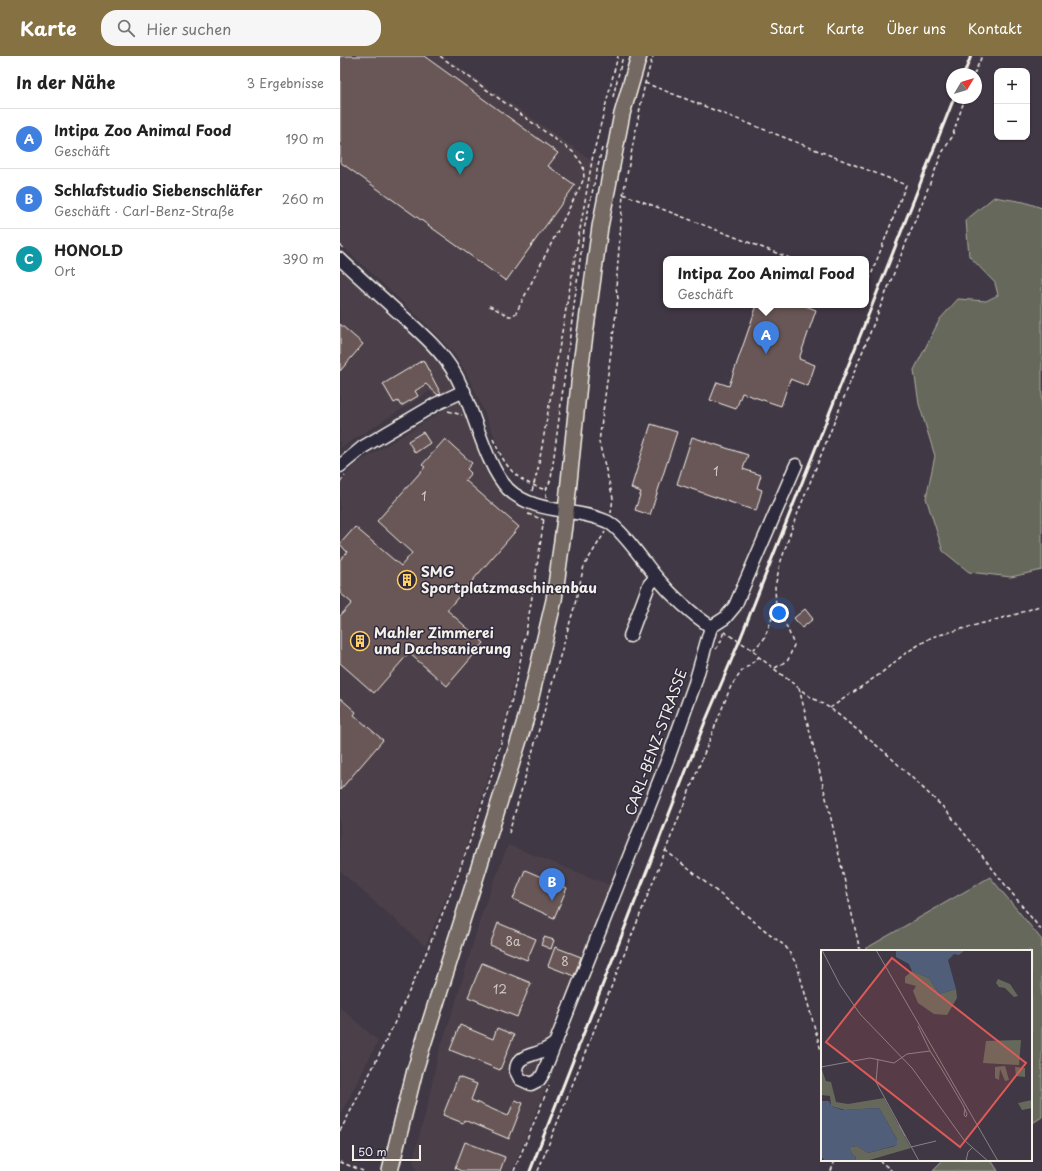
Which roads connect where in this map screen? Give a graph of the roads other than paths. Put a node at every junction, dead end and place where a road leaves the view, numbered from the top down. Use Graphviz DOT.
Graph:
graph roads {
  1 [pos="639,56"];
  2 [pos="340,259"];
  3 [pos="464,391"];
  4 [pos="796,464"];
  5 [pos="343,470"];
  6 [pos="566,511"];
  7 [pos="656,577"];
  8 [pos="711,628"];
  9 [pos="630,636"];
  10 [pos="555,1043"];
  11 [pos="390,1171"];
  1 -- 6 [label="main road"];
  2 -- 3 [label="street"];
  3 -- 5 [label="street"];
  3 -- 6 [label="street"];
  4 -- 8 [label="street"];
  6 -- 7 [label="street"];
  6 -- 11 [label="main road"];
  7 -- 8 [label="street"];
  7 -- 9 [label="street"];
  8 -- 10 [label="street, CARL-BENZ-STRASSE"];
}
